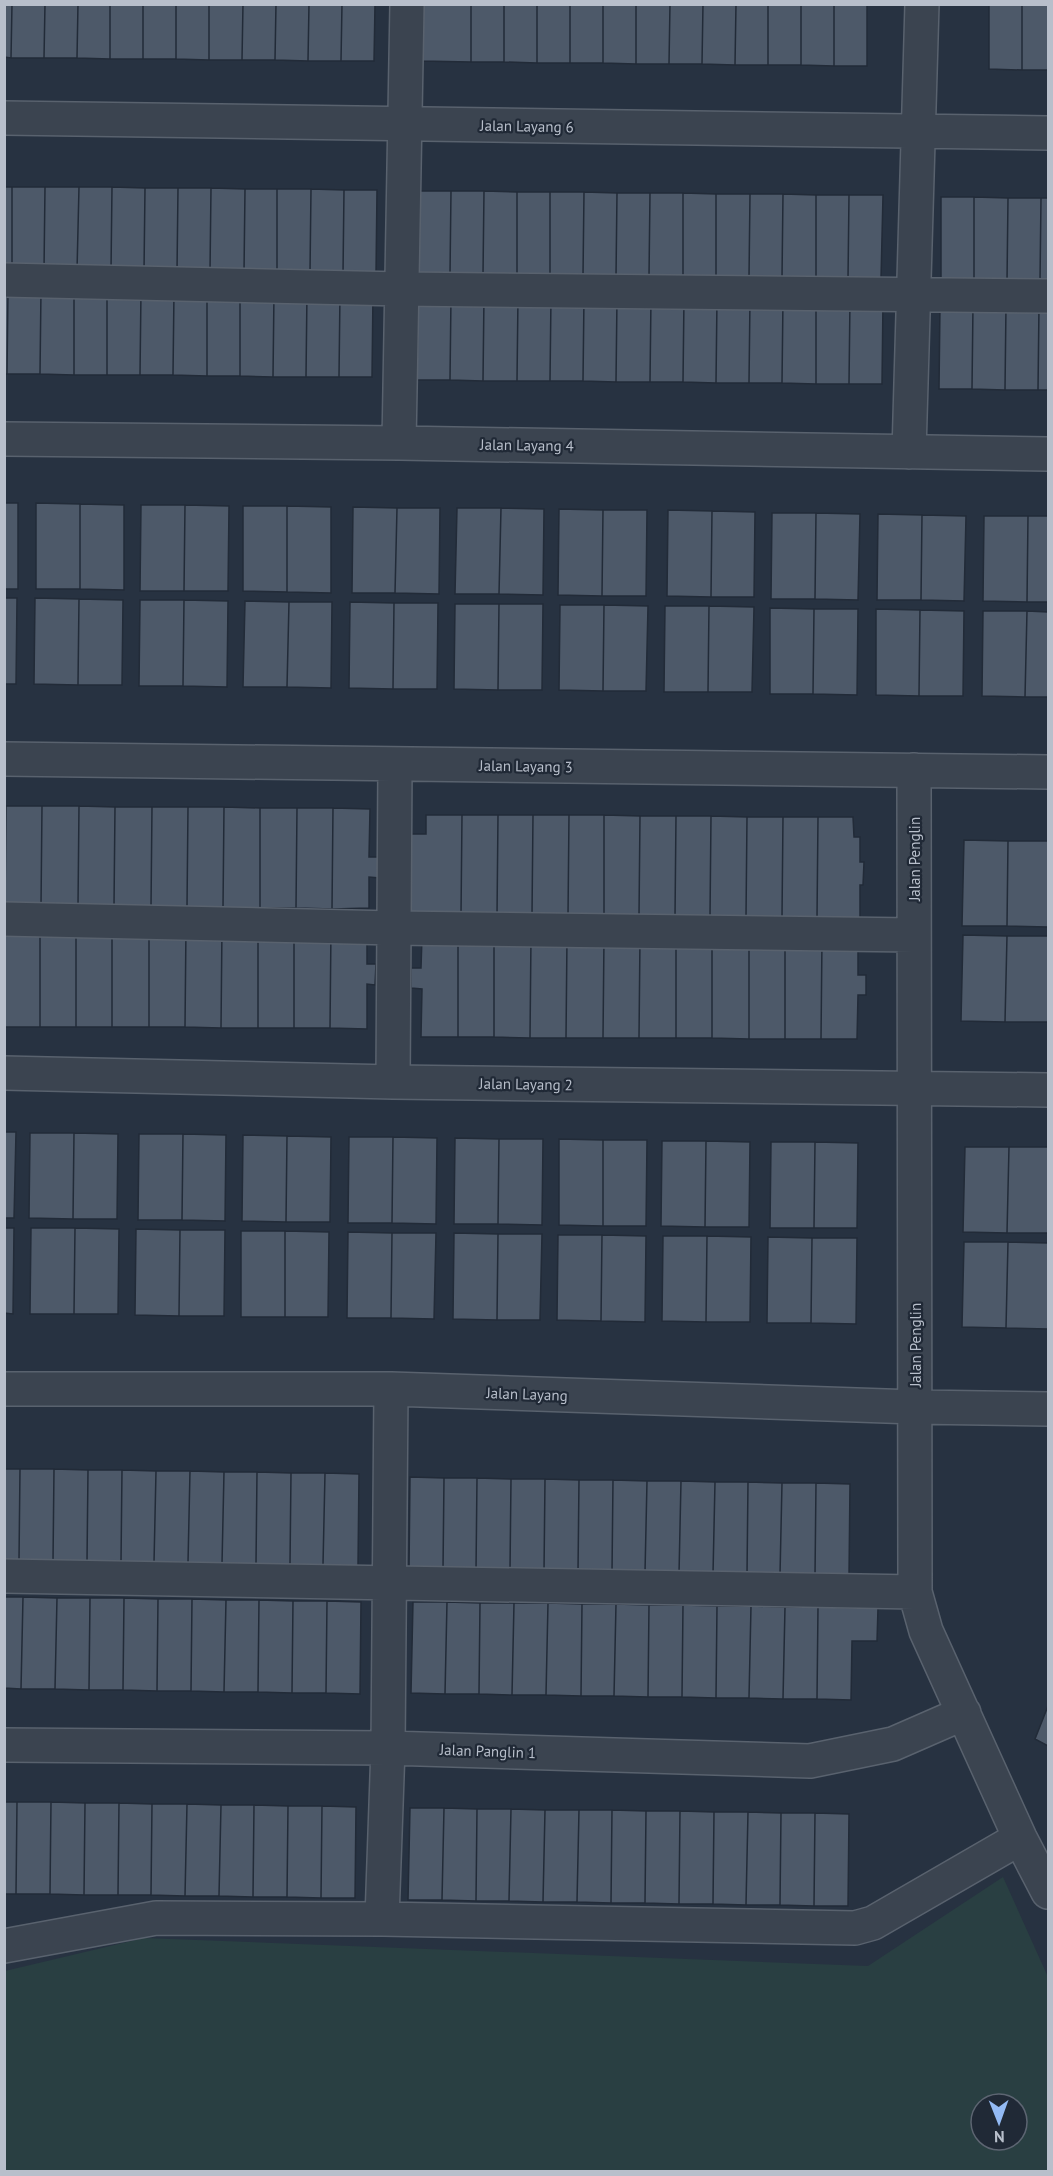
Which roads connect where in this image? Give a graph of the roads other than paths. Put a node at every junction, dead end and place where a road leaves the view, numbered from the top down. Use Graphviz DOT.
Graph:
graph roads {
  1 [pos="407,4"];
  2 [pos="922,4"];
  3 [pos="4,118"];
  4 [pos="405,124"];
  5 [pos="918,131"];
  6 [pos="1048,133"];
  7 [pos="4,280"];
  8 [pos="402,289"];
  9 [pos="914,294"];
  10 [pos="1048,296"];
  11 [pos="4,439"];
  12 [pos="399,442"];
  13 [pos="909,452"];
  14 [pos="1048,454"];
  15 [pos="4,759"];
  16 [pos="395,764"];
  17 [pos="914,770"];
  18 [pos="1048,772"];
  19 [pos="4,919"];
  20 [pos="394,928"];
  21 [pos="914,935"];
  22 [pos="4,1073"];
  23 [pos="393,1082"];
  24 [pos="914,1089"];
  25 [pos="1048,1090"];
  26 [pos="4,1389"];
  27 [pos="391,1389"];
  28 [pos="915,1407"];
  29 [pos="1048,1409"];
  30 [pos="4,1576"];
  31 [pos="389,1584"];
  32 [pos="915,1592"];
  33 [pos="964,1713"];
  34 [pos="4,1744"];
  35 [pos="388,1748"];
  36 [pos="1020,1838"];
  37 [pos="1048,1892"];
  38 [pos="382,1919"];
  39 [pos="4,1946"];
  1 -- 4 [label="street"];
  2 -- 5 [label="street"];
  3 -- 4 [label="street, Jalan Layang 6"];
  4 -- 5 [label="street, Jalan Layang 6"];
  4 -- 8 [label="street"];
  5 -- 6 [label="street, Jalan Layang 6"];
  5 -- 9 [label="street"];
  7 -- 8 [label="street"];
  8 -- 9 [label="street"];
  8 -- 12 [label="street"];
  9 -- 10 [label="street"];
  9 -- 13 [label="street"];
  11 -- 12 [label="street, Jalan Layang 4"];
  12 -- 13 [label="street, Jalan Layang 4"];
  13 -- 14 [label="street, Jalan Layang 4"];
  15 -- 16 [label="street, Jalan Layang 3"];
  16 -- 17 [label="street, Jalan Layang 3"];
  16 -- 20 [label="street"];
  17 -- 18 [label="street, Jalan Layang 3"];
  17 -- 21 [label="street, Jalan Penglin"];
  19 -- 20 [label="street"];
  20 -- 21 [label="street"];
  20 -- 23 [label="street"];
  21 -- 24 [label="street, Jalan Penglin"];
  22 -- 23 [label="street, Jalan Layang 2"];
  23 -- 24 [label="street, Jalan Layang 2"];
  24 -- 25 [label="street, Jalan Layang 2"];
  24 -- 28 [label="street, Jalan Penglin"];
  26 -- 27 [label="street, Jalan Layang"];
  27 -- 28 [label="street, Jalan Layang"];
  27 -- 31 [label="street"];
  28 -- 29 [label="street, Jalan Layang"];
  28 -- 32 [label="street, Jalan Penglin"];
  30 -- 31 [label="street"];
  31 -- 32 [label="street"];
  31 -- 35 [label="street"];
  32 -- 33 [label="street, Jalan Penglin"];
  33 -- 35 [label="street, Jalan Panglin 1"];
  33 -- 36 [label="street, Jalan Penglin"];
  34 -- 35 [label="street, Jalan Panglin 1"];
  35 -- 38 [label="street"];
  36 -- 37 [label="street, Jalan Penglin"];
  36 -- 38 [label="street"];
  38 -- 39 [label="street"];
}
